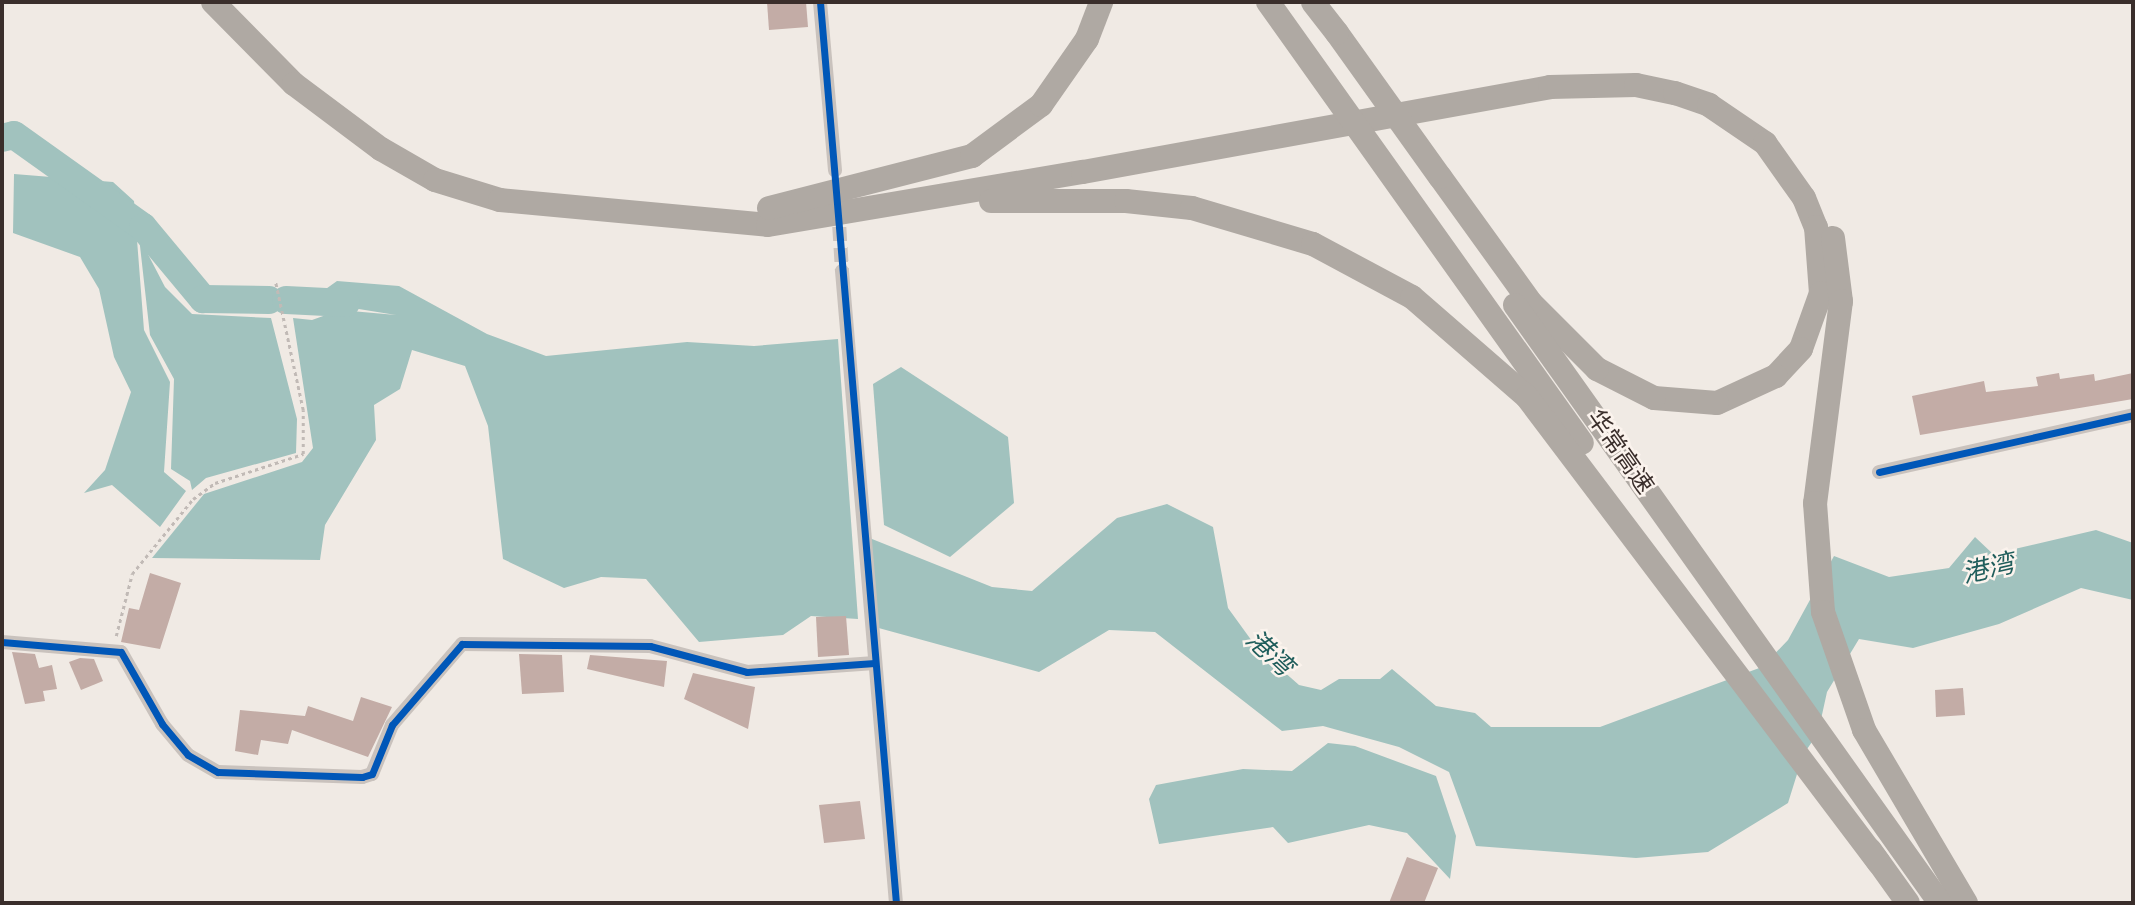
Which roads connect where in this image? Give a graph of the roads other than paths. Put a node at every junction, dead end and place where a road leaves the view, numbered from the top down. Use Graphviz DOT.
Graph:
graph roads {
  1 [pos="213,2"];
  2 [pos="225,2"];
  3 [pos="820,2"];
  4 [pos="1101,2"];
  5 [pos="1268,2"];
  6 [pos="1300,2"];
  7 [pos="1313,2"];
  8 [pos="1330,35"];
  9 [pos="835,170"];
  10 [pos="1434,179"];
  11 [pos="769,216"];
  12 [pos="842,271"];
  13 [pos="2133,415"];
  14 [pos="1879,472"];
  15 [pos="2,642"];
  16 [pos="875,663"];
  17 [pos="1879,863"];
  18 [pos="896,903"];
  19 [pos="1908,903"];
  20 [pos="1940,903"];
  21 [pos="1966,903"];
  1 -- 11 [label="highway"];
  2 -- 11 [label="highway"];
  3 -- 9 [label="street"];
  4 -- 11 [label="highway"];
  5 -- 17 [label="highway, 华常高速"];
  6 -- 8 [label="highway"];
  7 -- 8 [label="highway"];
  8 -- 10 [label="highway"];
  10 -- 11 [label="highway"];
  10 -- 20 [label="highway, 华常高速"];
  11 -- 17 [label="highway"];
  11 -- 21 [label="highway"];
  12 -- 16 [label="street"];
  13 -- 14 [label="street"];
  15 -- 16 [label="street"];
  16 -- 18 [label="street"];
  17 -- 19 [label="highway, 华常高速"];
}
